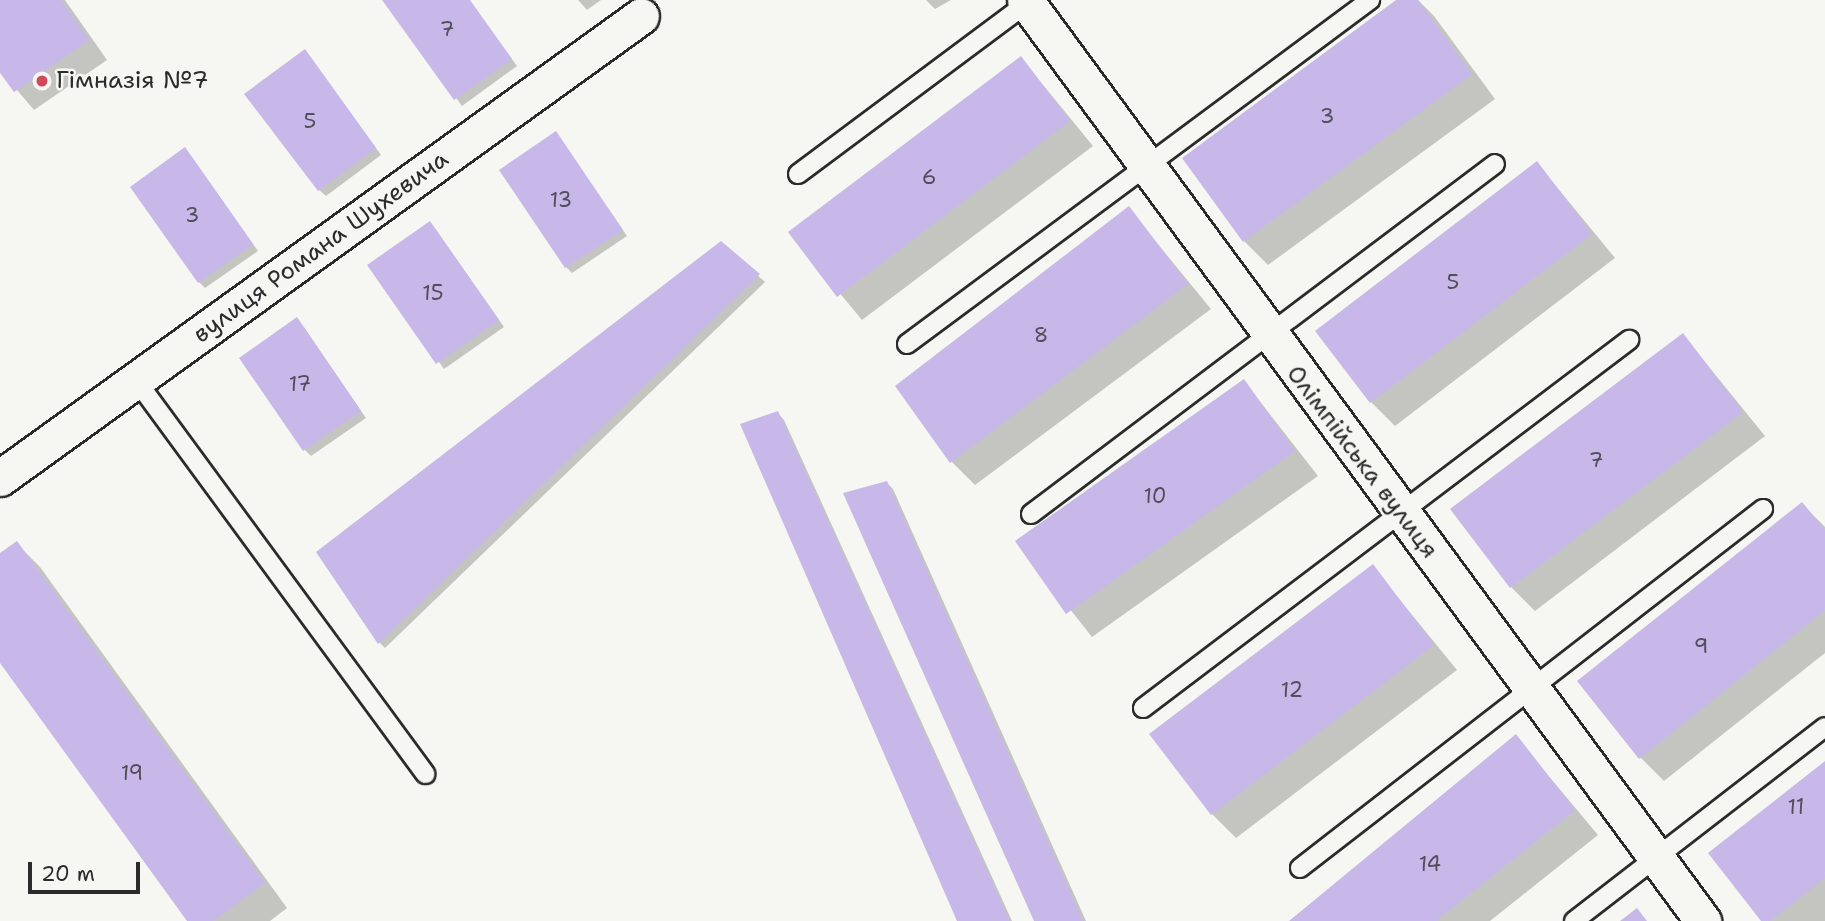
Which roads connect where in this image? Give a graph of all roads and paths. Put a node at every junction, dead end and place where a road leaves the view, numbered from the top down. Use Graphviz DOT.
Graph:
graph roads {
  1 [pos="1370,0"];
  2 [pos="1026,2"];
  3 [pos="641,16"];
  4 [pos="1495,164"];
  5 [pos="1144,169"];
  6 [pos="798,174"];
  7 [pos="1270,337"];
  8 [pos="1629,340"];
  9 [pos="907,344"];
  10 [pos="136,380"];
  11 [pos="0,478"];
  12 [pos="1763,509"];
  13 [pos="1031,514"];
  14 [pos="1402,515"];
  15 [pos="1531,690"];
  16 [pos="1143,708"];
  17 [pos="1825,727"];
  18 [pos="425,774"];
  19 [pos="1657,858"];
  20 [pos="1300,869"];
  21 [pos="1574,921"];
  22 [pos="1703,921"];
  1 -- 5 [label="lane"];
  2 -- 5 [label="street, Олімпійська вулиця"];
  2 -- 6 [label="lane"];
  3 -- 10 [label="street, вулиця Романа Шухевича"];
  4 -- 7 [label="lane"];
  5 -- 7 [label="street, Олімпійська вулиця"];
  5 -- 9 [label="lane"];
  7 -- 13 [label="lane"];
  7 -- 14 [label="street, Олімпійська вулиця"];
  8 -- 14 [label="lane"];
  10 -- 11 [label="street, вулиця Романа Шухевича"];
  10 -- 18 [label="lane"];
  12 -- 15 [label="lane"];
  14 -- 15 [label="street, Олімпійська вулиця"];
  14 -- 16 [label="lane"];
  15 -- 19 [label="street, Олімпійська вулиця"];
  15 -- 20 [label="lane"];
  17 -- 19 [label="lane"];
  19 -- 21 [label="lane"];
  19 -- 22 [label="street, Олімпійська вулиця"];
}
